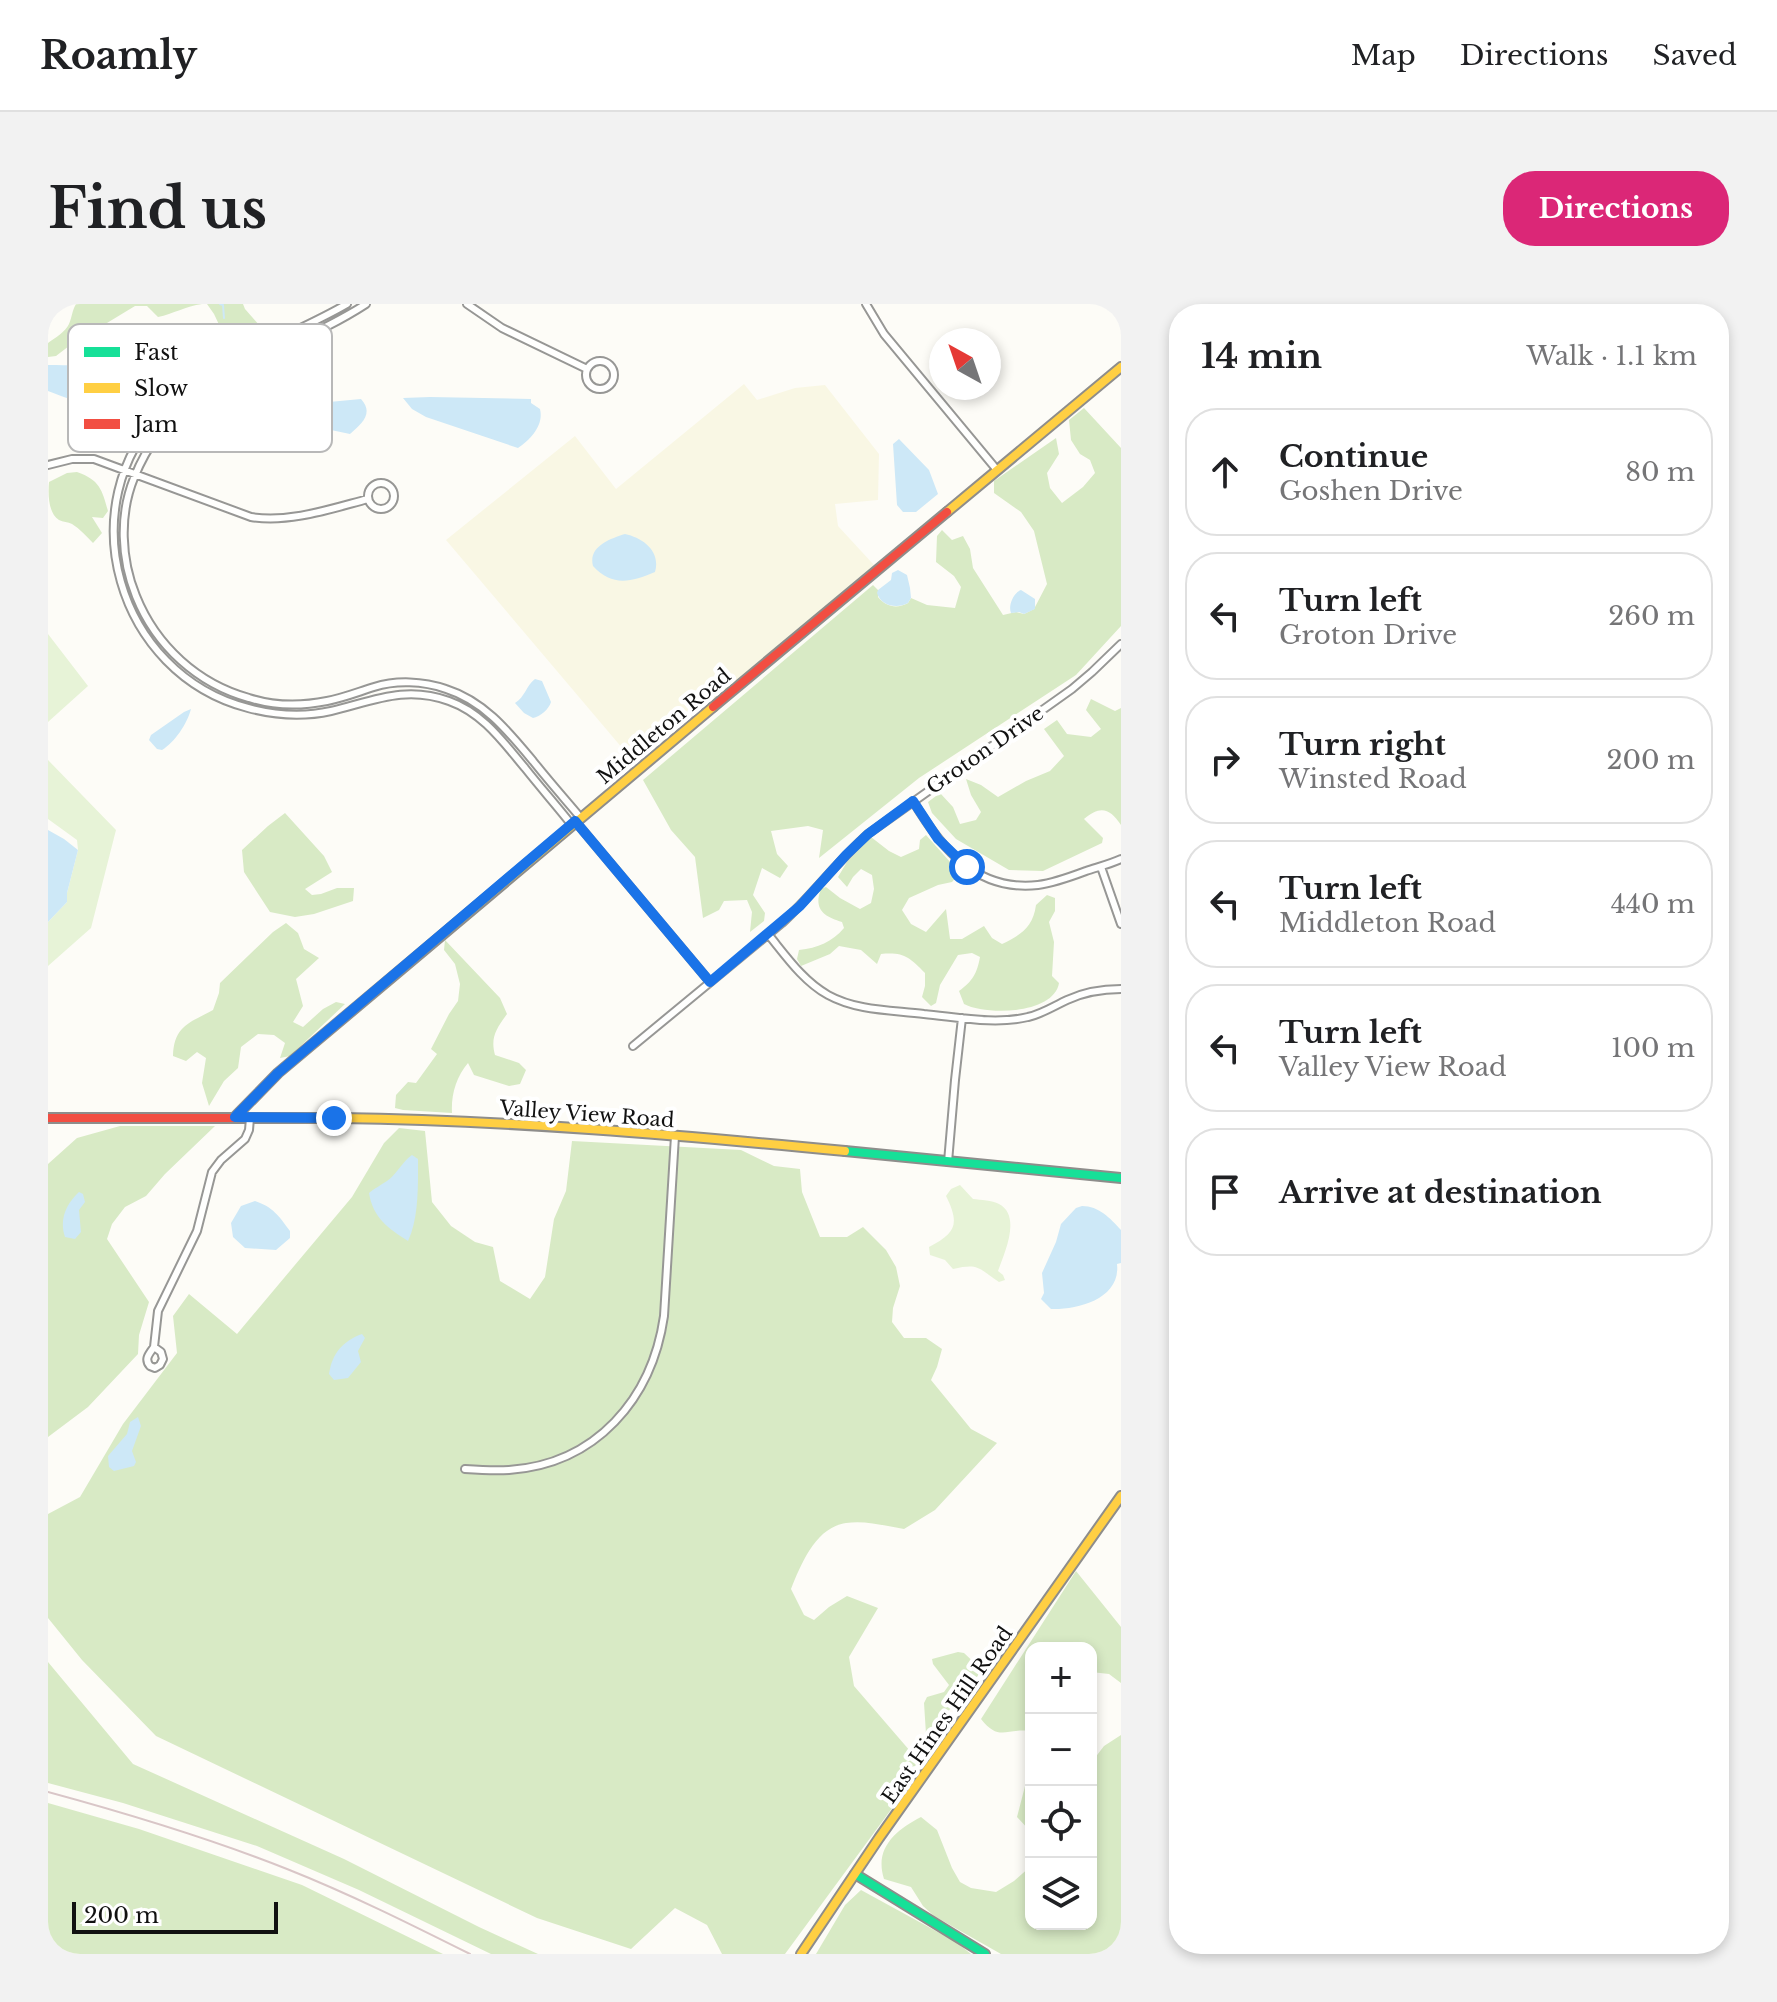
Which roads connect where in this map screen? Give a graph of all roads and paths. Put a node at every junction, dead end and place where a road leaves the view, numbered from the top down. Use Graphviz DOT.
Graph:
graph roads {
  1 [pos="347,304"];
  2 [pos="366,304"];
  3 [pos="467,304"];
  4 [pos="866,304"];
  5 [pos="308,324"];
  6 [pos="332,324"];
  7 [pos="1121,367"];
  8 [pos="587,369"];
  9 [pos="138,452"];
  10 [pos="144,452"];
  11 [pos="48,465"];
  12 [pos="997,470"];
  13 [pos="131,471"];
  14 [pos="368,499"];
  15 [pos="1121,644"];
  16 [pos="171,651"];
  17 [pos="163,658"];
  18 [pos="358,692"];
  19 [pos="362,702"];
  20 [pos="913,801"];
  21 [pos="575,821"];
  22 [pos="1121,859"];
  23 [pos="1101,867"];
  24 [pos="1121,924"];
  25 [pos="768,934"];
  26 [pos="710,982"];
  27 [pos="1121,989"];
  28 [pos="962,1018"];
  29 [pos="633,1046"];
  30 [pos="235,1117"];
  31 [pos="48,1118"];
  32 [pos="250,1118"];
  33 [pos="675,1136"];
  34 [pos="948,1162"];
  35 [pos="1121,1178"];
  36 [pos="154,1347"];
  37 [pos="465,1469"];
  38 [pos="1121,1496"];
  39 [pos="855,1874"];
  40 [pos="801,1954"];
  41 [pos="985,1954"];
  1 -- 5 [label="street"];
  2 -- 6 [label="street"];
  3 -- 8 [label="street"];
  4 -- 12 [label="street"];
  7 -- 12 [label="street, Middleton Road"];
  8 -- 8 [label="street"];
  9 -- 13 [label="street"];
  10 -- 13 [label="street"];
  11 -- 13 [label="street"];
  12 -- 21 [label="street, Middleton Road"];
  13 -- 14 [label="street"];
  13 -- 16 [label="street"];
  13 -- 17 [label="street"];
  14 -- 14 [label="street"];
  15 -- 20 [label="street, Groton Drive"];
  16 -- 17 [label="street"];
  16 -- 18 [label="street"];
  17 -- 19 [label="street"];
  18 -- 19 [label="street"];
  18 -- 21 [label="street"];
  19 -- 21 [label="street"];
  20 -- 23 [label="street"];
  20 -- 25 [label="street, Groton Drive"];
  21 -- 26 [label="street"];
  21 -- 30 [label="street, Middleton Road"];
  22 -- 23 [label="street"];
  23 -- 24 [label="street"];
  25 -- 26 [label="street, Groton Drive"];
  25 -- 28 [label="street"];
  26 -- 29 [label="street, Groton Drive"];
  27 -- 28 [label="street"];
  28 -- 34 [label="street"];
  30 -- 31 [label="street, Valley View Road"];
  30 -- 32 [label="street, Valley View Road"];
  32 -- 33 [label="street, Valley View Road"];
  32 -- 36 [label="street"];
  33 -- 34 [label="street, Valley View Road"];
  33 -- 37 [label="street"];
  34 -- 35 [label="street, Valley View Road"];
  38 -- 39 [label="street, East Hines Hill Road"];
  39 -- 40 [label="street, East Hines Hill Road"];
  39 -- 41 [label="street"];
}
